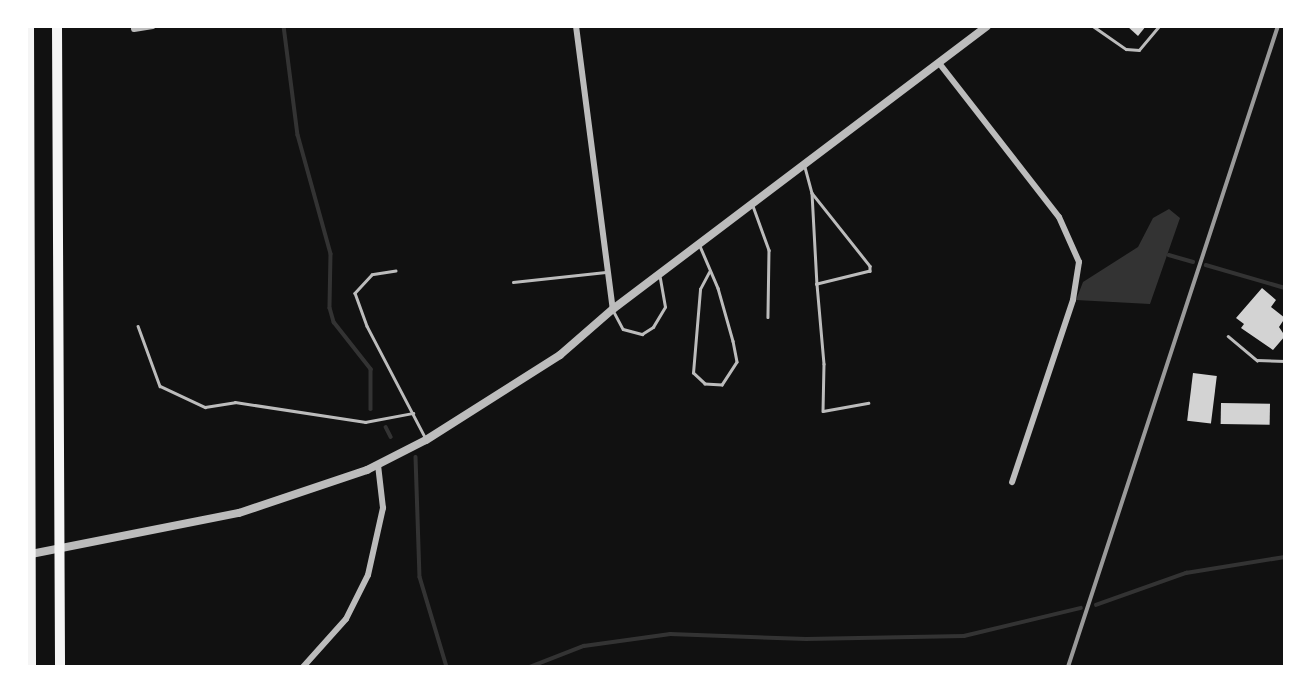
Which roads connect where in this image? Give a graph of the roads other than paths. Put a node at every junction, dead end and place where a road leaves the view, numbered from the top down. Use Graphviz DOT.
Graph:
graph roads {
  1 [pos="29,26"];
  2 [pos="57,26"];
  3 [pos="153,26"];
  4 [pos="576,26"];
  5 [pos="987,26"];
  6 [pos="1093,26"];
  7 [pos="1159,26"];
  8 [pos="134,29"];
  9 [pos="939,63"];
  10 [pos="805,167"];
  11 [pos="812,194"];
  12 [pos="753,206"];
  13 [pos="700,246"];
  14 [pos="396,271"];
  15 [pos="609,272"];
  16 [pos="709,272"];
  17 [pos="660,277"];
  18 [pos="513,282"];
  19 [pos="817,284"];
  20 [pos="613,309"];
  21 [pos="768,317"];
  22 [pos="138,326"];
  23 [pos="1228,336"];
  24 [pos="1285,361"];
  25 [pos="868,403"];
  26 [pos="413,413"];
  27 [pos="426,440"];
  28 [pos="378,465"];
  29 [pos="1012,482"];
  30 [pos="26,555"];
  31 [pos="31,667"];
  32 [pos="61,667"];
  33 [pos="303,667"];
  1 -- 31 [label="highway"];
  2 -- 32 [label="highway"];
  3 -- 8 [label="street"];
  4 -- 15 [label="street"];
  5 -- 9 [label="street"];
  6 -- 7 [label="lane"];
  9 -- 10 [label="street"];
  9 -- 29 [label="street"];
  10 -- 11 [label="lane"];
  10 -- 12 [label="street"];
  11 -- 19 [label="lane"];
  11 -- 19 [label="lane"];
  12 -- 13 [label="street"];
  12 -- 21 [label="lane"];
  13 -- 16 [label="lane"];
  13 -- 17 [label="street"];
  14 -- 26 [label="lane"];
  15 -- 18 [label="lane"];
  15 -- 20 [label="street"];
  16 -- 16 [label="lane"];
  17 -- 20 [label="street"];
  17 -- 20 [label="lane"];
  19 -- 25 [label="lane"];
  20 -- 27 [label="street"];
  22 -- 26 [label="lane"];
  23 -- 24 [label="lane"];
  26 -- 27 [label="lane"];
  27 -- 28 [label="street"];
  28 -- 30 [label="street"];
  28 -- 33 [label="street"];
}
